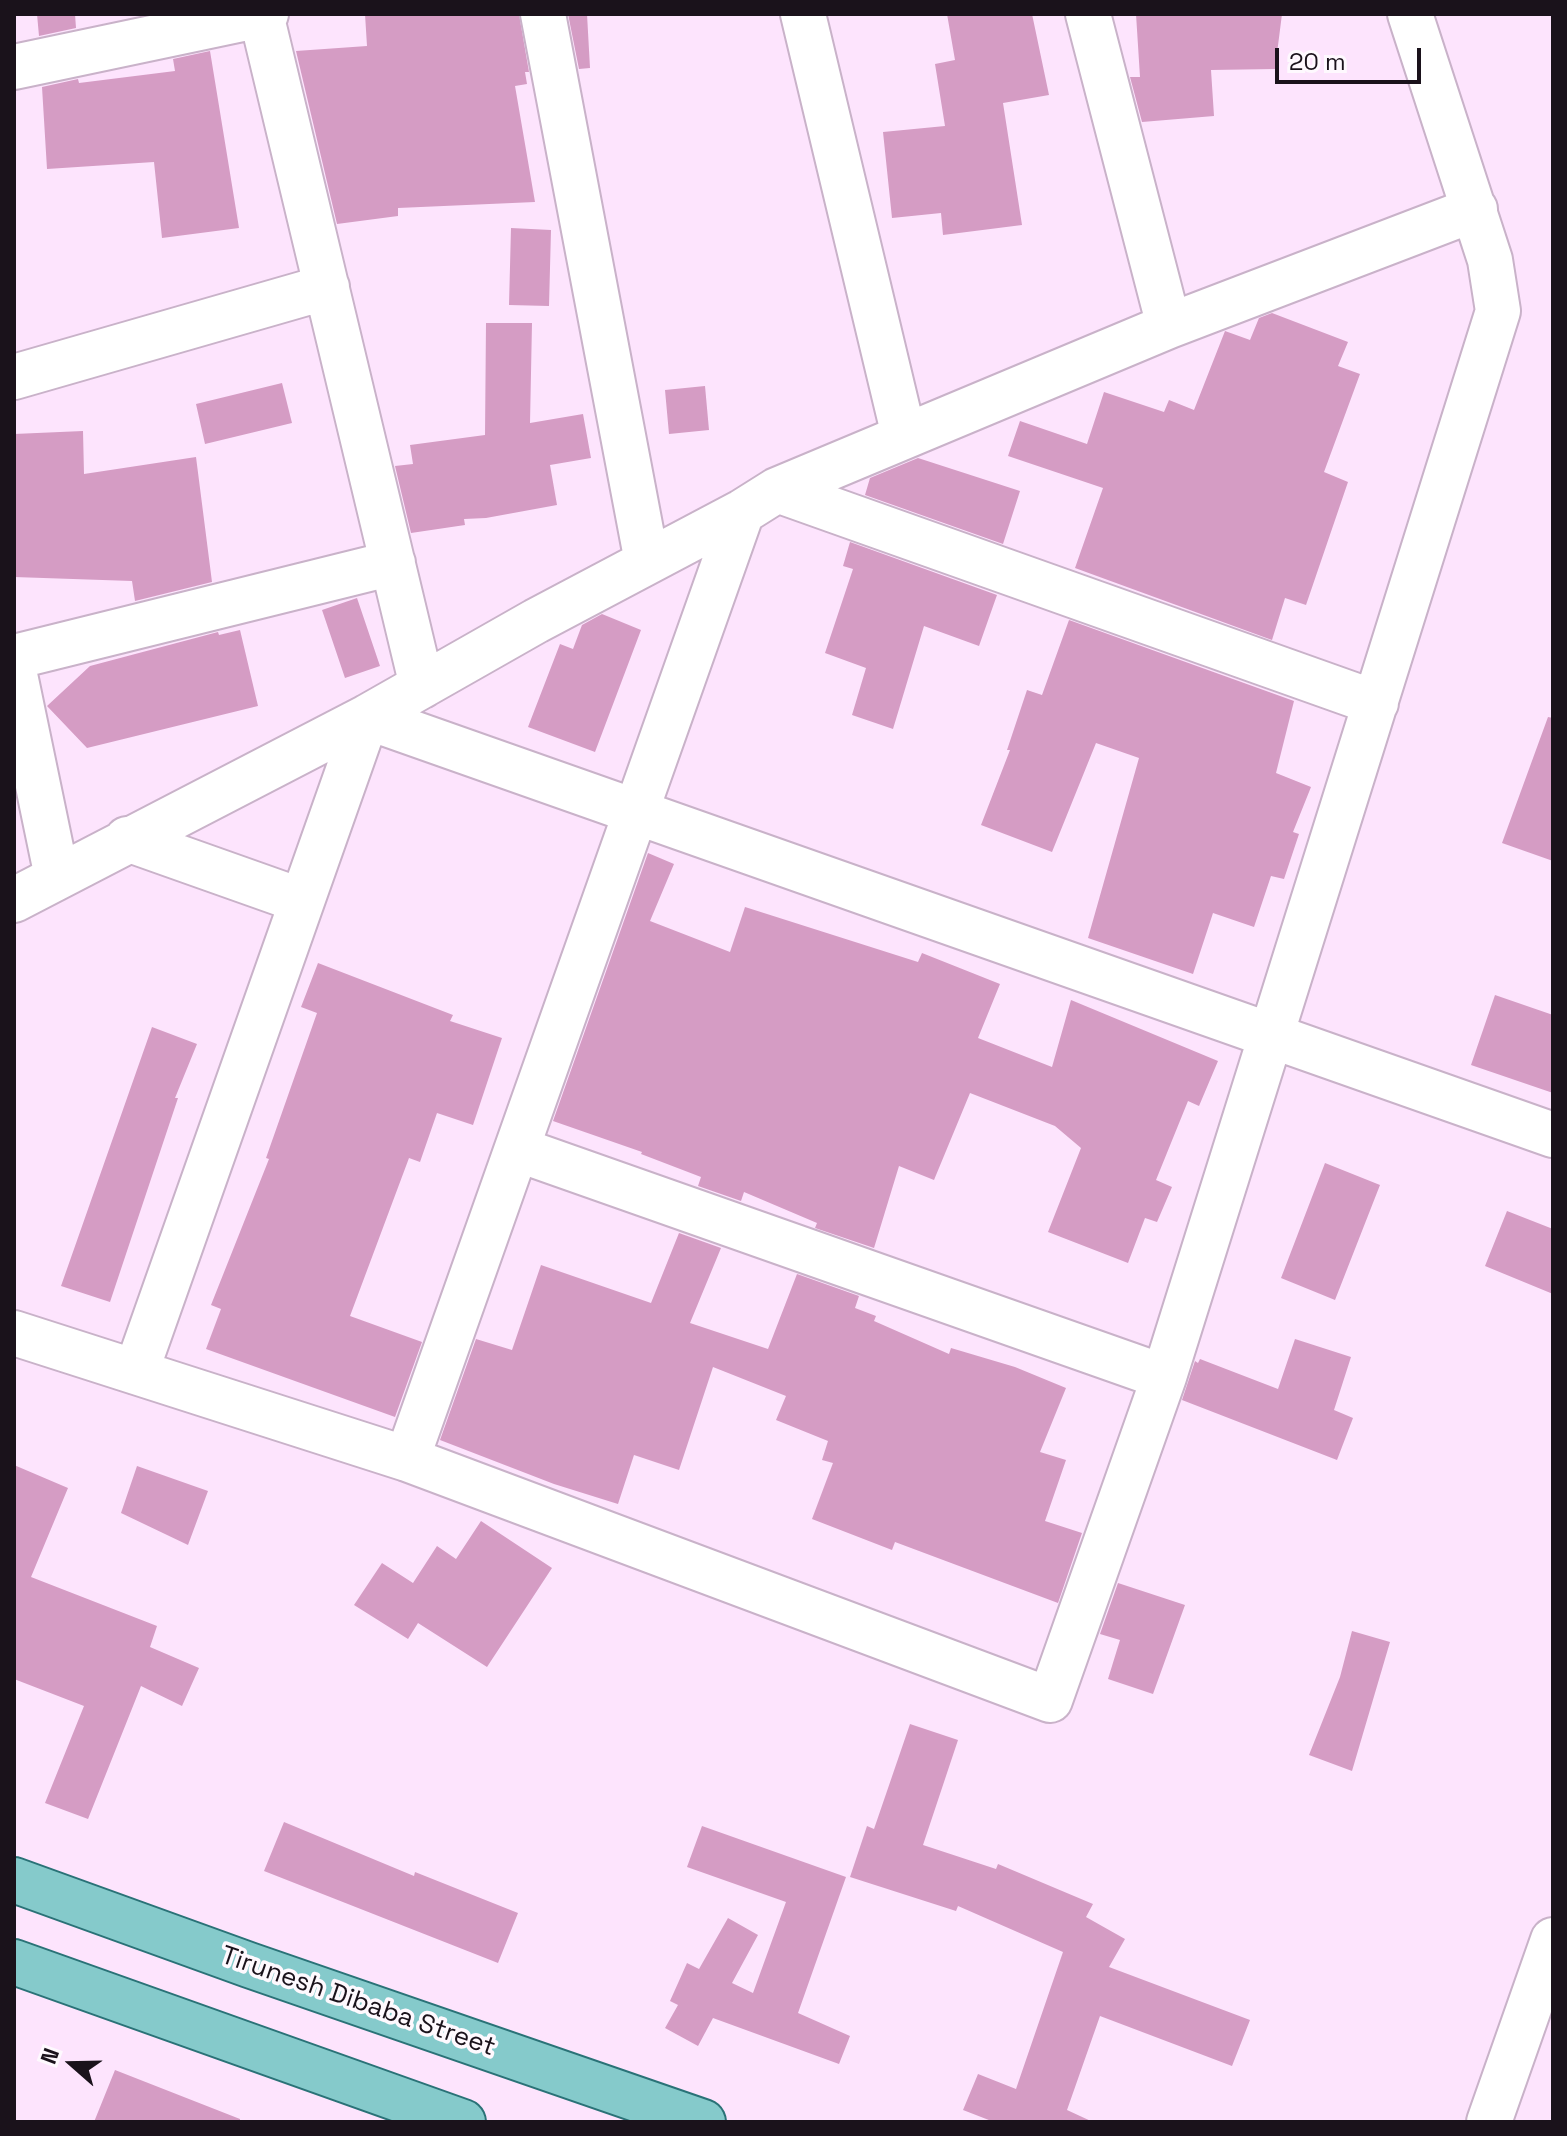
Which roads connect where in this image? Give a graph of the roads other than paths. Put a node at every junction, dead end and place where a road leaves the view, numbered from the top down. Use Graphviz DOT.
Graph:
graph roads {
  1 [pos="263,14"];
  2 [pos="543,14"];
  3 [pos="803,14"];
  4 [pos="1088,14"];
  5 [pos="1410,14"];
  6 [pos="14,67"];
  7 [pos="1475,209"];
  8 [pos="327,287"];
  9 [pos="1169,326"];
  10 [pos="14,377"];
  11 [pos="904,436"];
  12 [pos="759,501"];
  13 [pos="647,562"];
  14 [pos="393,563"];
  15 [pos="14,657"];
  16 [pos="14,670"];
  17 [pos="422,686"];
  18 [pos="1376,703"];
  19 [pos="367,717"];
  20 [pos="636,813"];
  21 [pos="127,839"];
  22 [pos="57,877"];
  23 [pos="14,900"];
  24 [pos="302,901"];
  25 [pos="1272,1037"];
  26 [pos="1553,1135"];
  27 [pos="517,1149"];
  28 [pos="18,1344"];
  29 [pos="136,1372"];
  30 [pos="1164,1377"];
  31 [pos="407,1459"];
  32 [pos="14,1880"];
  33 [pos="1553,1940"];
  34 [pos="14,1962"];
  35 [pos="463,2122"];
  36 [pos="703,2122"];
  37 [pos="1489,2122"];
  1 -- 6 [label="street"];
  1 -- 8 [label="street"];
  2 -- 13 [label="street"];
  3 -- 11 [label="street"];
  4 -- 9 [label="street"];
  5 -- 7 [label="street"];
  7 -- 9 [label="street"];
  7 -- 18 [label="street"];
  8 -- 10 [label="street"];
  8 -- 14 [label="street"];
  9 -- 11 [label="street"];
  11 -- 12 [label="street"];
  12 -- 13 [label="street"];
  12 -- 18 [label="street"];
  12 -- 20 [label="street"];
  13 -- 17 [label="street"];
  14 -- 15 [label="street"];
  14 -- 17 [label="street"];
  16 -- 22 [label="street"];
  17 -- 19 [label="street"];
  18 -- 25 [label="street"];
  19 -- 20 [label="street"];
  19 -- 21 [label="street"];
  19 -- 24 [label="street"];
  20 -- 25 [label="street"];
  20 -- 27 [label="street"];
  21 -- 22 [label="street"];
  21 -- 24 [label="street"];
  22 -- 23 [label="street"];
  24 -- 29 [label="street"];
  25 -- 26 [label="street"];
  25 -- 30 [label="street"];
  27 -- 30 [label="street"];
  27 -- 31 [label="street"];
  28 -- 29 [label="street"];
  29 -- 31 [label="street"];
  30 -- 31 [label="street"];
  32 -- 36 [label="main road, Tirunesh Dibaba Street"];
  33 -- 37 [label="street"];
  34 -- 35 [label="main road"];
}
